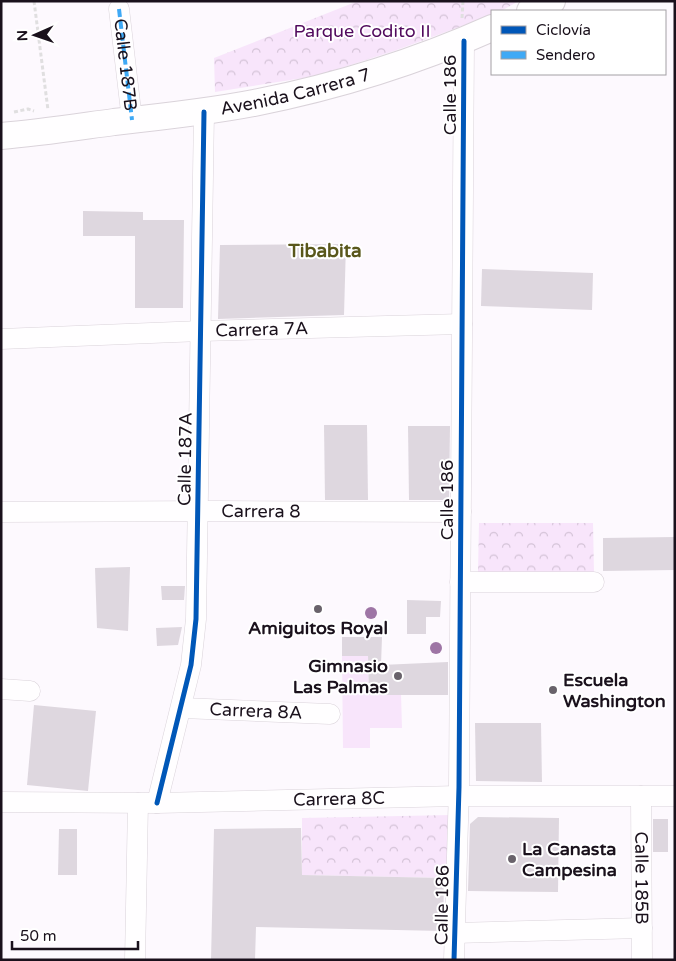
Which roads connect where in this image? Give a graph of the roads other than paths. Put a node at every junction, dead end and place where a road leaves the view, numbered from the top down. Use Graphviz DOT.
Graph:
graph roads {
  1 [pos="552,1"];
  2 [pos="119,10"];
  3 [pos="532,10"];
  4 [pos="491,28"];
  5 [pos="464,41"];
  6 [pos="204,112"];
  7 [pos="132,120"];
  8 [pos="3,131"];
  9 [pos="462,324"];
  10 [pos="201,331"];
  11 [pos="1,339"];
  12 [pos="199,511"];
  13 [pos="1,512"];
  14 [pos="461,512"];
  15 [pos="460,582"];
  16 [pos="594,582"];
  17 [pos="1,689"];
  18 [pos="30,691"];
  19 [pos="182,708"];
  20 [pos="330,714"];
  21 [pos="458,796"];
  22 [pos="642,796"];
  23 [pos="675,796"];
  24 [pos="1,802"];
  25 [pos="147,803"];
  26 [pos="642,928"];
  27 [pos="455,934"];
  28 [pos="135,960"];
  29 [pos="454,960"];
  30 [pos="642,960"];
  1 -- 3 [label="main road"];
  2 -- 7 [label="street, Calle 187B"];
  4 -- 5 [label="main road, Avenida Carrera 7"];
  5 -- 6 [label="main road, Avenida Carrera 7"];
  5 -- 9 [label="street, Calle 186"];
  6 -- 7 [label="main road, Avenida Carrera 7"];
  6 -- 10 [label="street, Calle 187A"];
  7 -- 8 [label="main road, Avenida Carrera 7"];
  9 -- 10 [label="street, Carrera 7A"];
  9 -- 14 [label="street, Calle 186"];
  10 -- 11 [label="street, Carrera 7A"];
  10 -- 12 [label="street, Calle 187A"];
  12 -- 13 [label="street, Carrera 8"];
  12 -- 14 [label="street, Carrera 8"];
  12 -- 19 [label="street, Calle 187A"];
  14 -- 15 [label="street, Calle 186"];
  15 -- 16 [label="street"];
  15 -- 21 [label="street, Calle 186"];
  17 -- 18 [label="street"];
  19 -- 20 [label="street, Carrera 8A"];
  19 -- 25 [label="street, Calle 187A"];
  21 -- 22 [label="street, Carrera 8C"];
  21 -- 25 [label="street, Carrera 8C"];
  21 -- 27 [label="street, Calle 186"];
  22 -- 23 [label="street, Carrera 8C"];
  22 -- 26 [label="street, Calle 185B"];
  24 -- 25 [label="street, Carrera 8C"];
  25 -- 28 [label="street, Calle 187A"];
  26 -- 27 [label="street"];
  26 -- 30 [label="street, Calle 185B"];
  27 -- 29 [label="street, Calle 186"];
}
